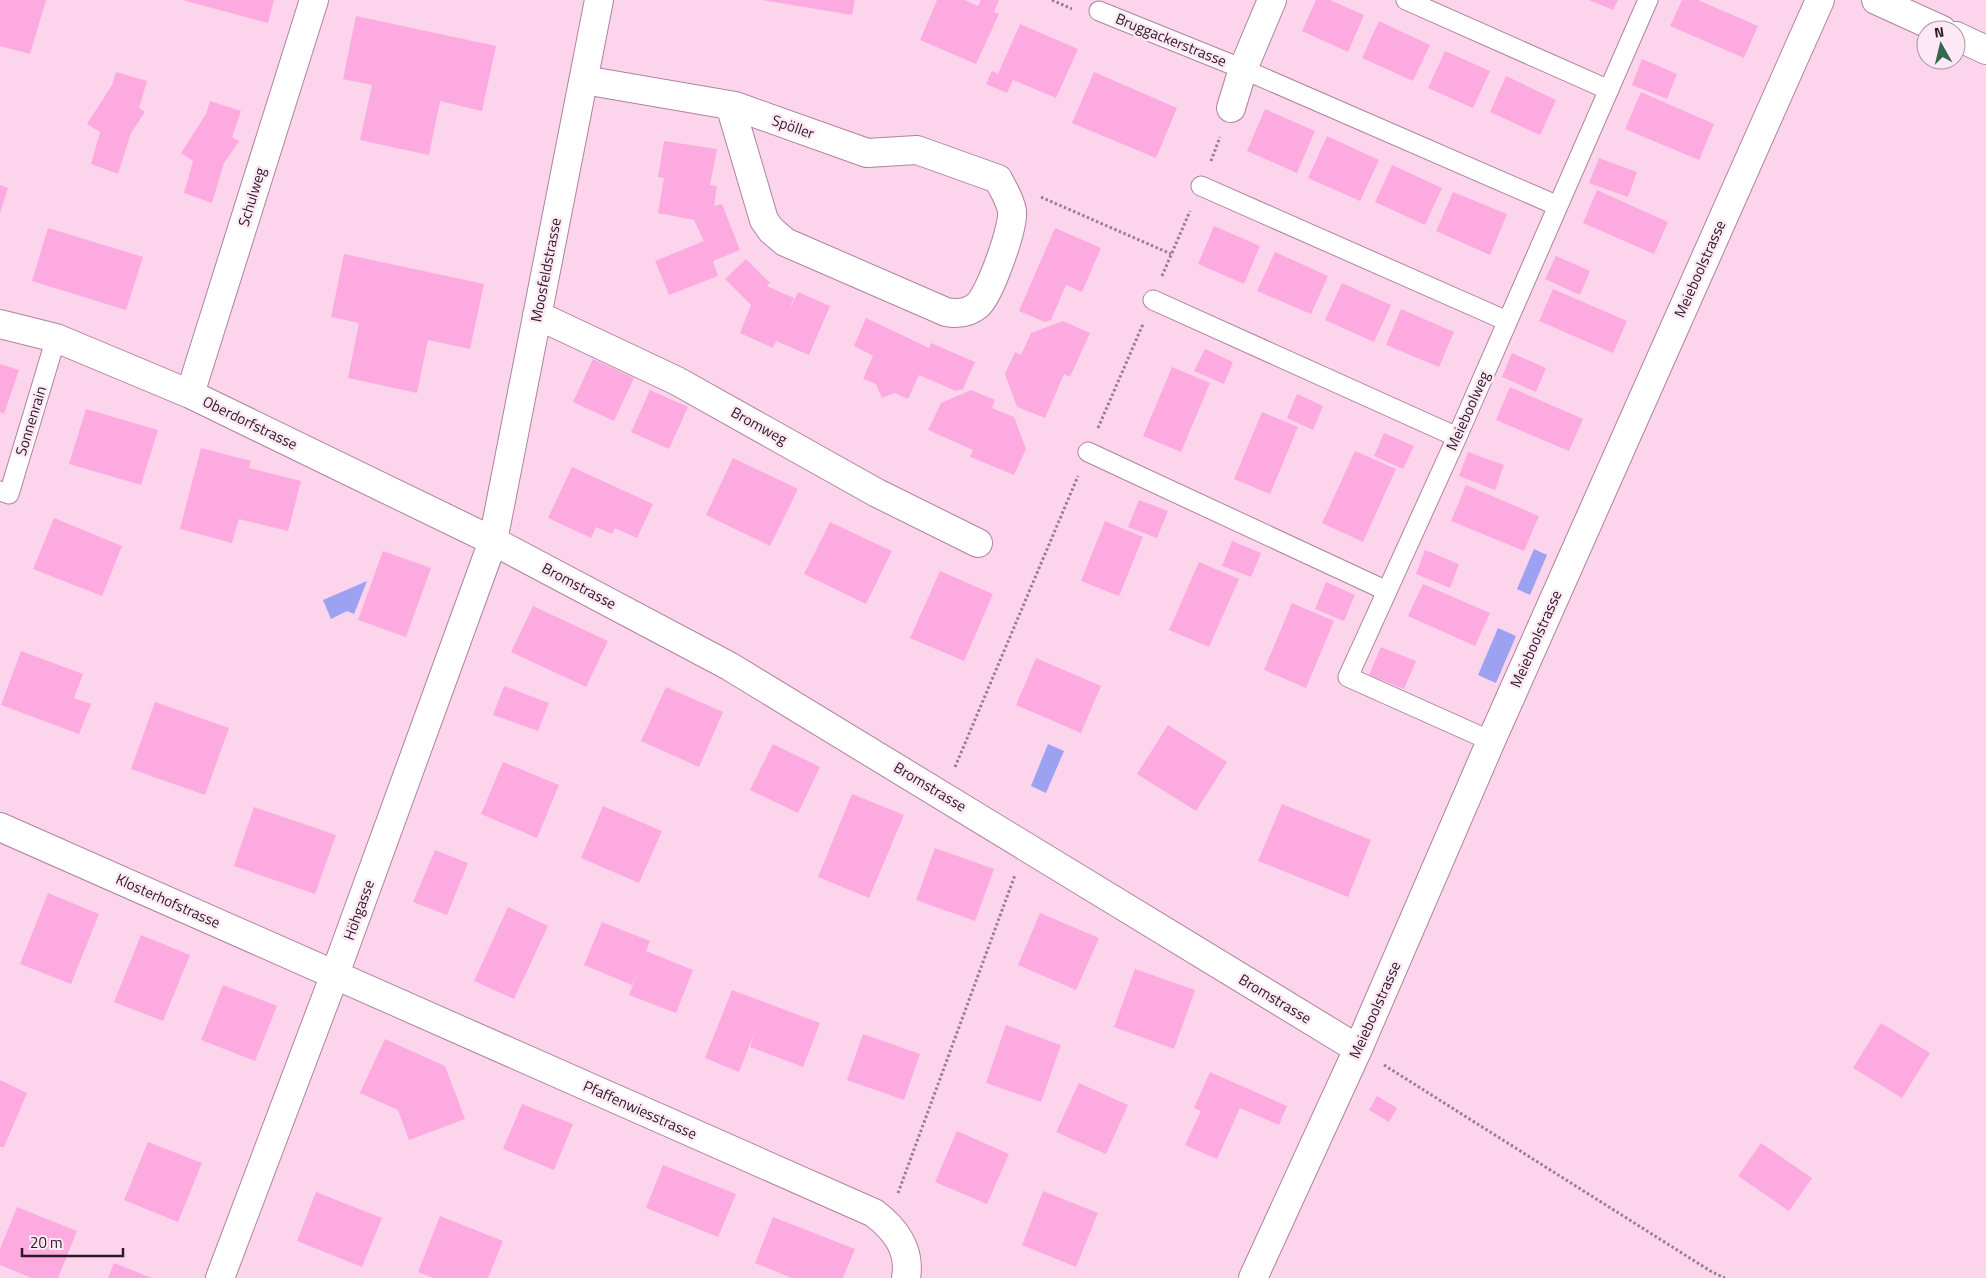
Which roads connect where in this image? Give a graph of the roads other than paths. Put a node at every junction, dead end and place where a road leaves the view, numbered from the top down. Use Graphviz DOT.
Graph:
graph roads {
  1 [pos="314,0"];
  2 [pos="599,0"];
  3 [pos="1272,0"];
  4 [pos="1406,0"];
  5 [pos="1648,0"];
  6 [pos="1820,0"];
  7 [pos="1876,0"];
  8 [pos="1099,11"];
  9 [pos="1920,20"];
  10 [pos="1966,41"];
  11 [pos="1986,50"];
  12 [pos="1242,69"];
  13 [pos="584,80"];
  14 [pos="1609,90"];
  15 [pos="730,105"];
  16 [pos="1231,108"];
  17 [pos="1201,186"];
  18 [pos="1558,206"];
  19 [pos="1153,300"];
  20 [pos="537,315"];
  21 [pos="1507,321"];
  22 [pos="0,324"];
  23 [pos="56,338"];
  24 [pos="190,394"];
  25 [pos="1456,437"];
  26 [pos="1088,452"];
  27 [pos="0,491"];
  28 [pos="493,540"];
  29 [pos="978,543"];
  30 [pos="1386,590"];
  31 [pos="1491,741"];
  32 [pos="0,827"];
  33 [pos="335,974"];
  34 [pos="1358,1048"];
  35 [pos="220,1278"];
  36 [pos="906,1278"];
  37 [pos="1253,1278"];
  1 -- 24 [label="street, Schulweg"];
  2 -- 13 [label="street, Moosfeldstrasse"];
  3 -- 12 [label="street, Bruggackerstrasse"];
  4 -- 14 [label="lane"];
  5 -- 14 [label="lane, Meieboolweg"];
  6 -- 31 [label="street, Meieboolstrasse"];
  7 -- 9 [label="street"];
  8 -- 12 [label="lane, Bruggackerstrasse"];
  10 -- 11 [label="street"];
  12 -- 16 [label="street, Bruggackerstrasse"];
  12 -- 18 [label="lane"];
  13 -- 15 [label="street, Spöller"];
  13 -- 20 [label="street, Moosfeldstrasse"];
  14 -- 18 [label="lane, Meieboolweg"];
  15 -- 15 [label="street, Spöller"];
  17 -- 21 [label="lane"];
  18 -- 21 [label="lane, Meieboolweg"];
  19 -- 25 [label="lane"];
  20 -- 28 [label="street, Moosfeldstrasse"];
  20 -- 29 [label="street, Bromweg"];
  21 -- 25 [label="lane, Meieboolweg"];
  22 -- 23 [label="street, Oberdorfstrasse"];
  23 -- 24 [label="street, Oberdorfstrasse"];
  23 -- 27 [label="lane, Sonnenrain"];
  24 -- 28 [label="street, Oberdorfstrasse"];
  25 -- 30 [label="lane, Meieboolweg"];
  26 -- 30 [label="lane"];
  28 -- 33 [label="street, Höhgasse"];
  28 -- 34 [label="street, Bromstrasse"];
  30 -- 31 [label="lane, Meieboolweg"];
  31 -- 34 [label="street, Meieboolstrasse"];
  32 -- 33 [label="street, Klosterhofstrasse"];
  33 -- 35 [label="street, Höhgasse"];
  33 -- 36 [label="street, Pfaffenwiesstrasse"];
  34 -- 37 [label="street, Meieboolstrasse"];
}
